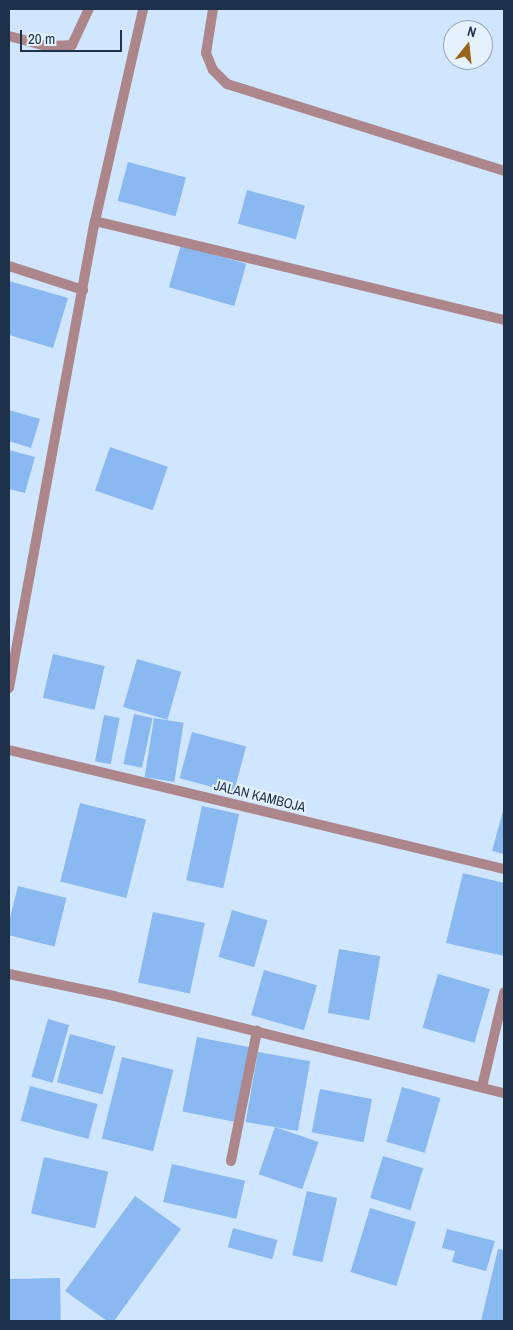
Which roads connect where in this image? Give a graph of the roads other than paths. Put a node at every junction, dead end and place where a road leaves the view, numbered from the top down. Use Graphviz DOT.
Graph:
graph roads {
  1 [pos="89,9"];
  2 [pos="143,9"];
  3 [pos="213,9"];
  4 [pos="9,36"];
  5 [pos="504,171"];
  6 [pos="95,221"];
  7 [pos="9,266"];
  8 [pos="83,290"];
  9 [pos="504,320"];
  10 [pos="9,688"];
  11 [pos="9,750"];
  12 [pos="504,869"];
  13 [pos="9,974"];
  14 [pos="504,993"];
  15 [pos="257,1031"];
  16 [pos="482,1087"];
  17 [pos="504,1093"];
  18 [pos="231,1161"];
  1 -- 4 [label="street"];
  2 -- 6 [label="street"];
  3 -- 5 [label="street"];
  6 -- 8 [label="street"];
  6 -- 9 [label="street"];
  7 -- 8 [label="street"];
  8 -- 10 [label="street"];
  11 -- 12 [label="street, JALAN KAMBOJA"];
  13 -- 15 [label="street"];
  14 -- 16 [label="street"];
  15 -- 16 [label="street"];
  15 -- 18 [label="street"];
  16 -- 17 [label="street"];
}
